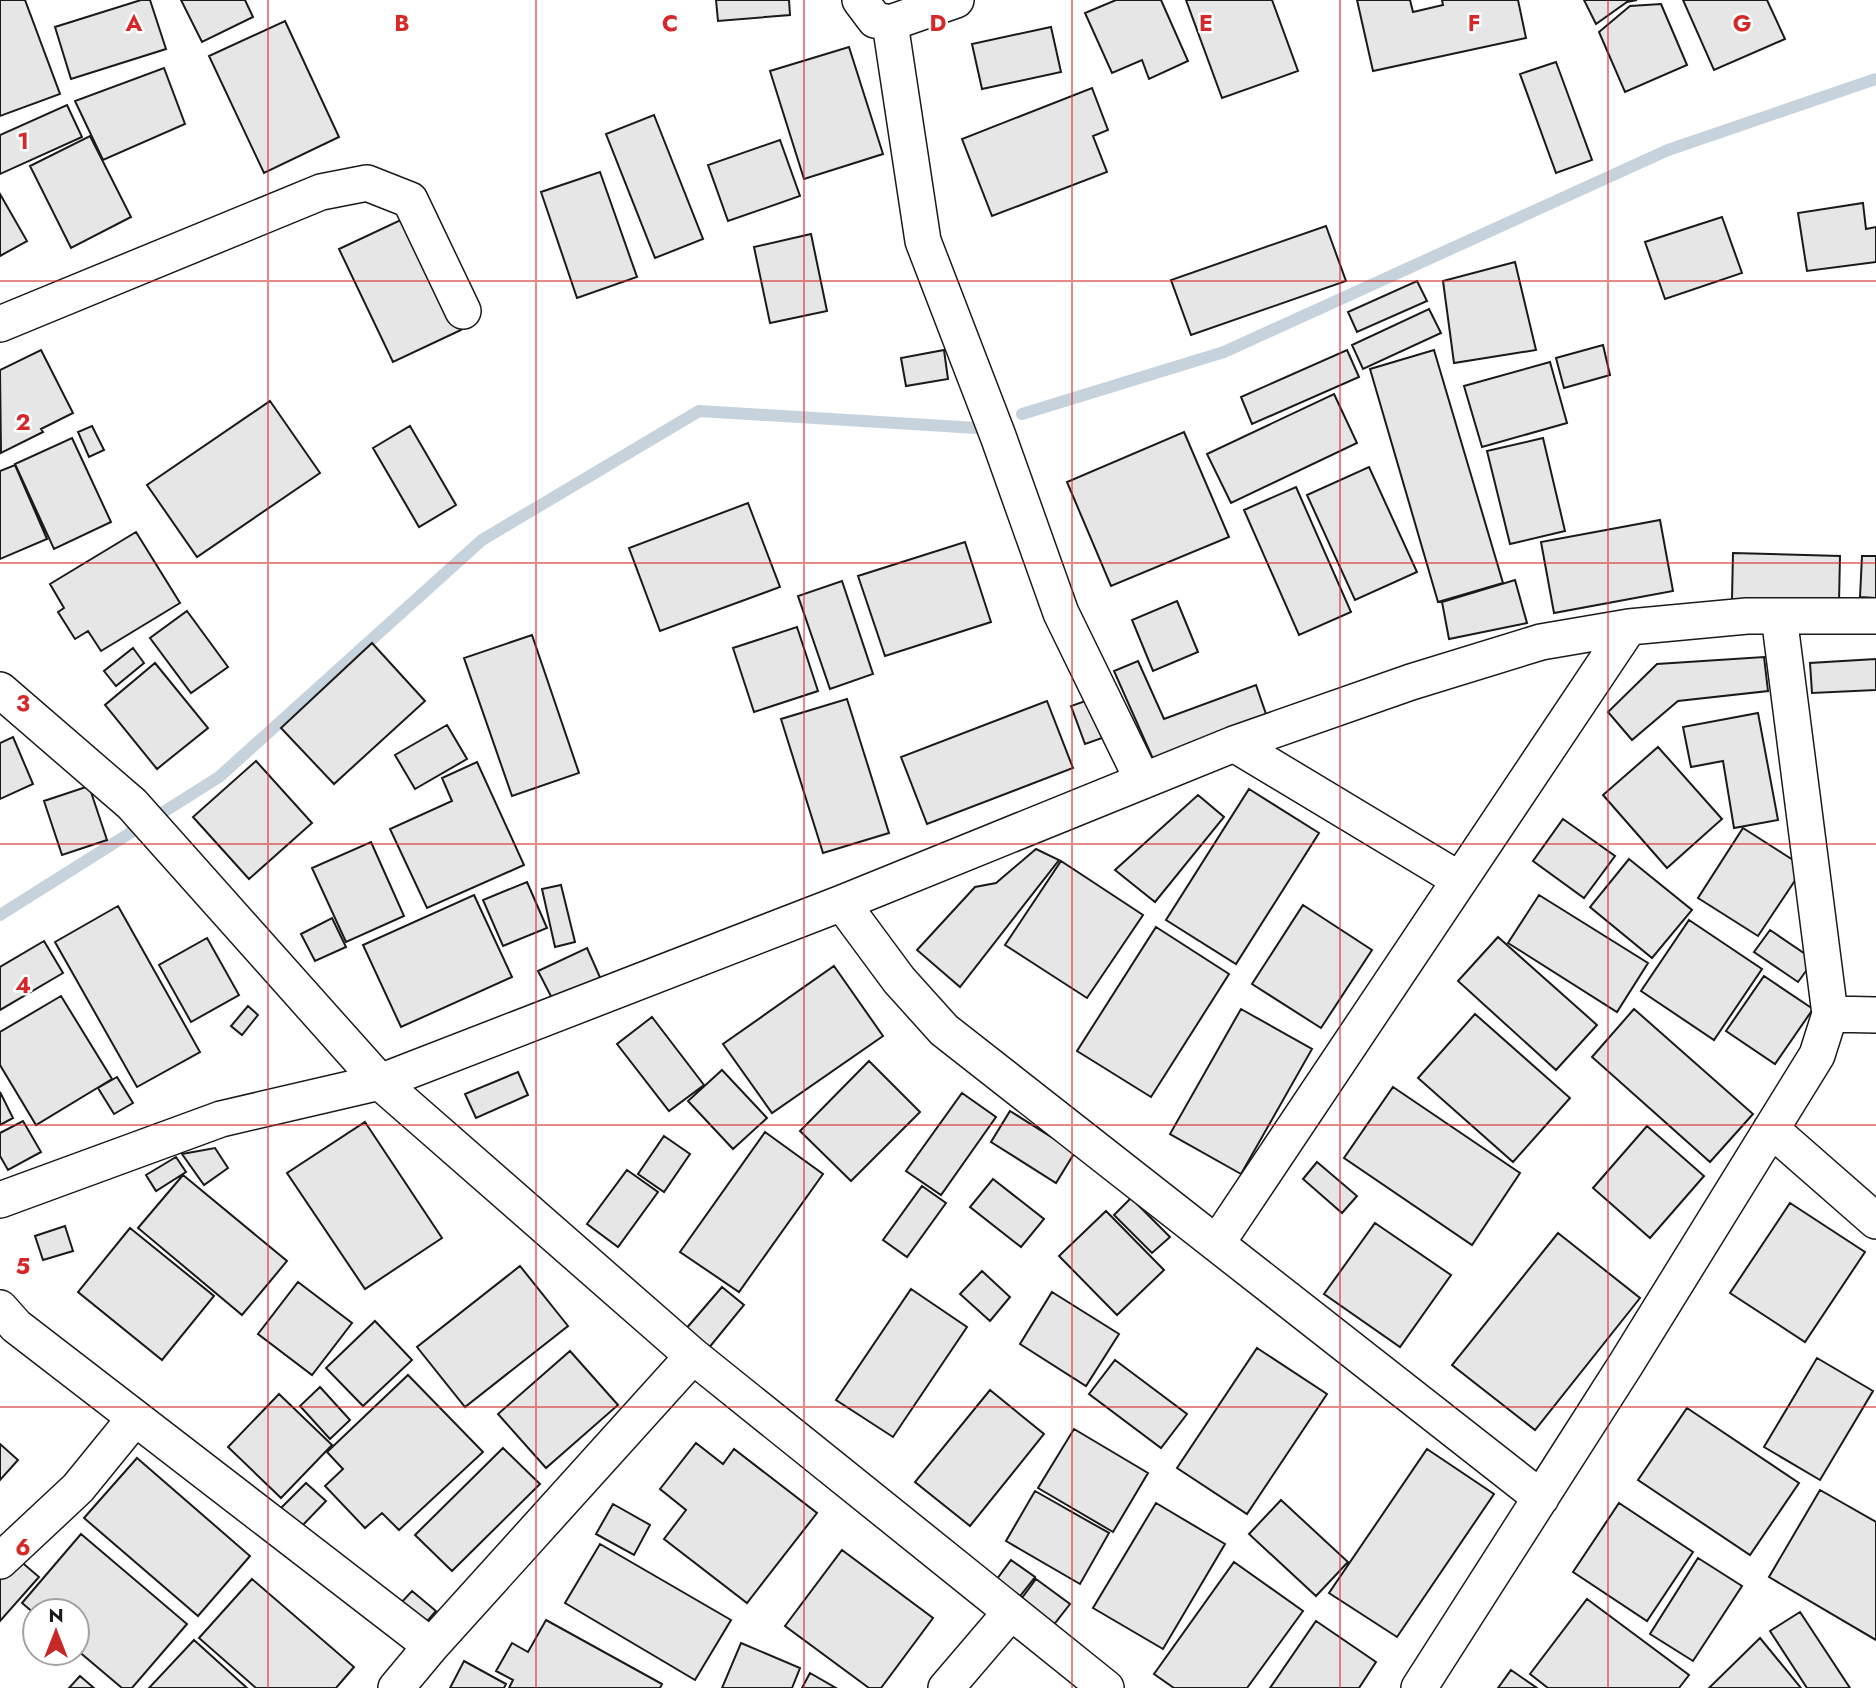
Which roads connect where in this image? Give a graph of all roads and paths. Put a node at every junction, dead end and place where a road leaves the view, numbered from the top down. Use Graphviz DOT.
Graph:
graph roads {
  1 [pos="860,0"];
  2 [pos="956,0"];
  3 [pos="890,23"];
  4 [pos="463,311"];
  5 [pos="0,324"];
  6 [pos="1779,616"];
  7 [pos="1876,616"];
  8 [pos="1629,627"];
  9 [pos="0,690"];
  10 [pos="1234,744"];
  11 [pos="1143,781"];
  12 [pos="1460,880"];
  13 [pos="842,903"];
  14 [pos="1830,1014"];
  15 [pos="1876,1015"];
  16 [pos="380,1082"];
  17 [pos="1771,1129"];
  18 [pos="0,1200"];
  19 [pos="1876,1221"];
  20 [pos="1217,1243"];
  21 [pos="0,1308"];
  22 [pos="693,1356"];
  23 [pos="135,1418"];
  24 [pos="1541,1497"];
  25 [pos="0,1561"];
  26 [pos="1011,1612"];
  27 [pos="431,1646"];
  28 [pos="396,1688"];
  29 [pos="946,1688"];
  30 [pos="1106,1688"];
  31 [pos="1419,1688"];
  1 -- 3 [label="street"];
  2 -- 3 [label="street"];
  3 -- 11 [label="street"];
  4 -- 5 [label="street"];
  6 -- 7 [label="street"];
  6 -- 8 [label="street"];
  6 -- 14 [label="street"];
  8 -- 10 [label="street"];
  8 -- 12 [label="street"];
  9 -- 16 [label="street"];
  10 -- 11 [label="street"];
  10 -- 12 [label="street"];
  11 -- 13 [label="street"];
  12 -- 20 [label="street"];
  13 -- 16 [label="street"];
  13 -- 20 [label="street"];
  14 -- 15 [label="street"];
  14 -- 17 [label="street"];
  16 -- 18 [label="street"];
  16 -- 22 [label="street"];
  17 -- 19 [label="street"];
  17 -- 24 [label="street"];
  20 -- 24 [label="street"];
  21 -- 23 [label="street"];
  22 -- 26 [label="street"];
  22 -- 27 [label="street"];
  23 -- 25 [label="street"];
  23 -- 27 [label="street"];
  24 -- 31 [label="street"];
  26 -- 29 [label="street"];
  26 -- 30 [label="street"];
  27 -- 28 [label="street"];
}
